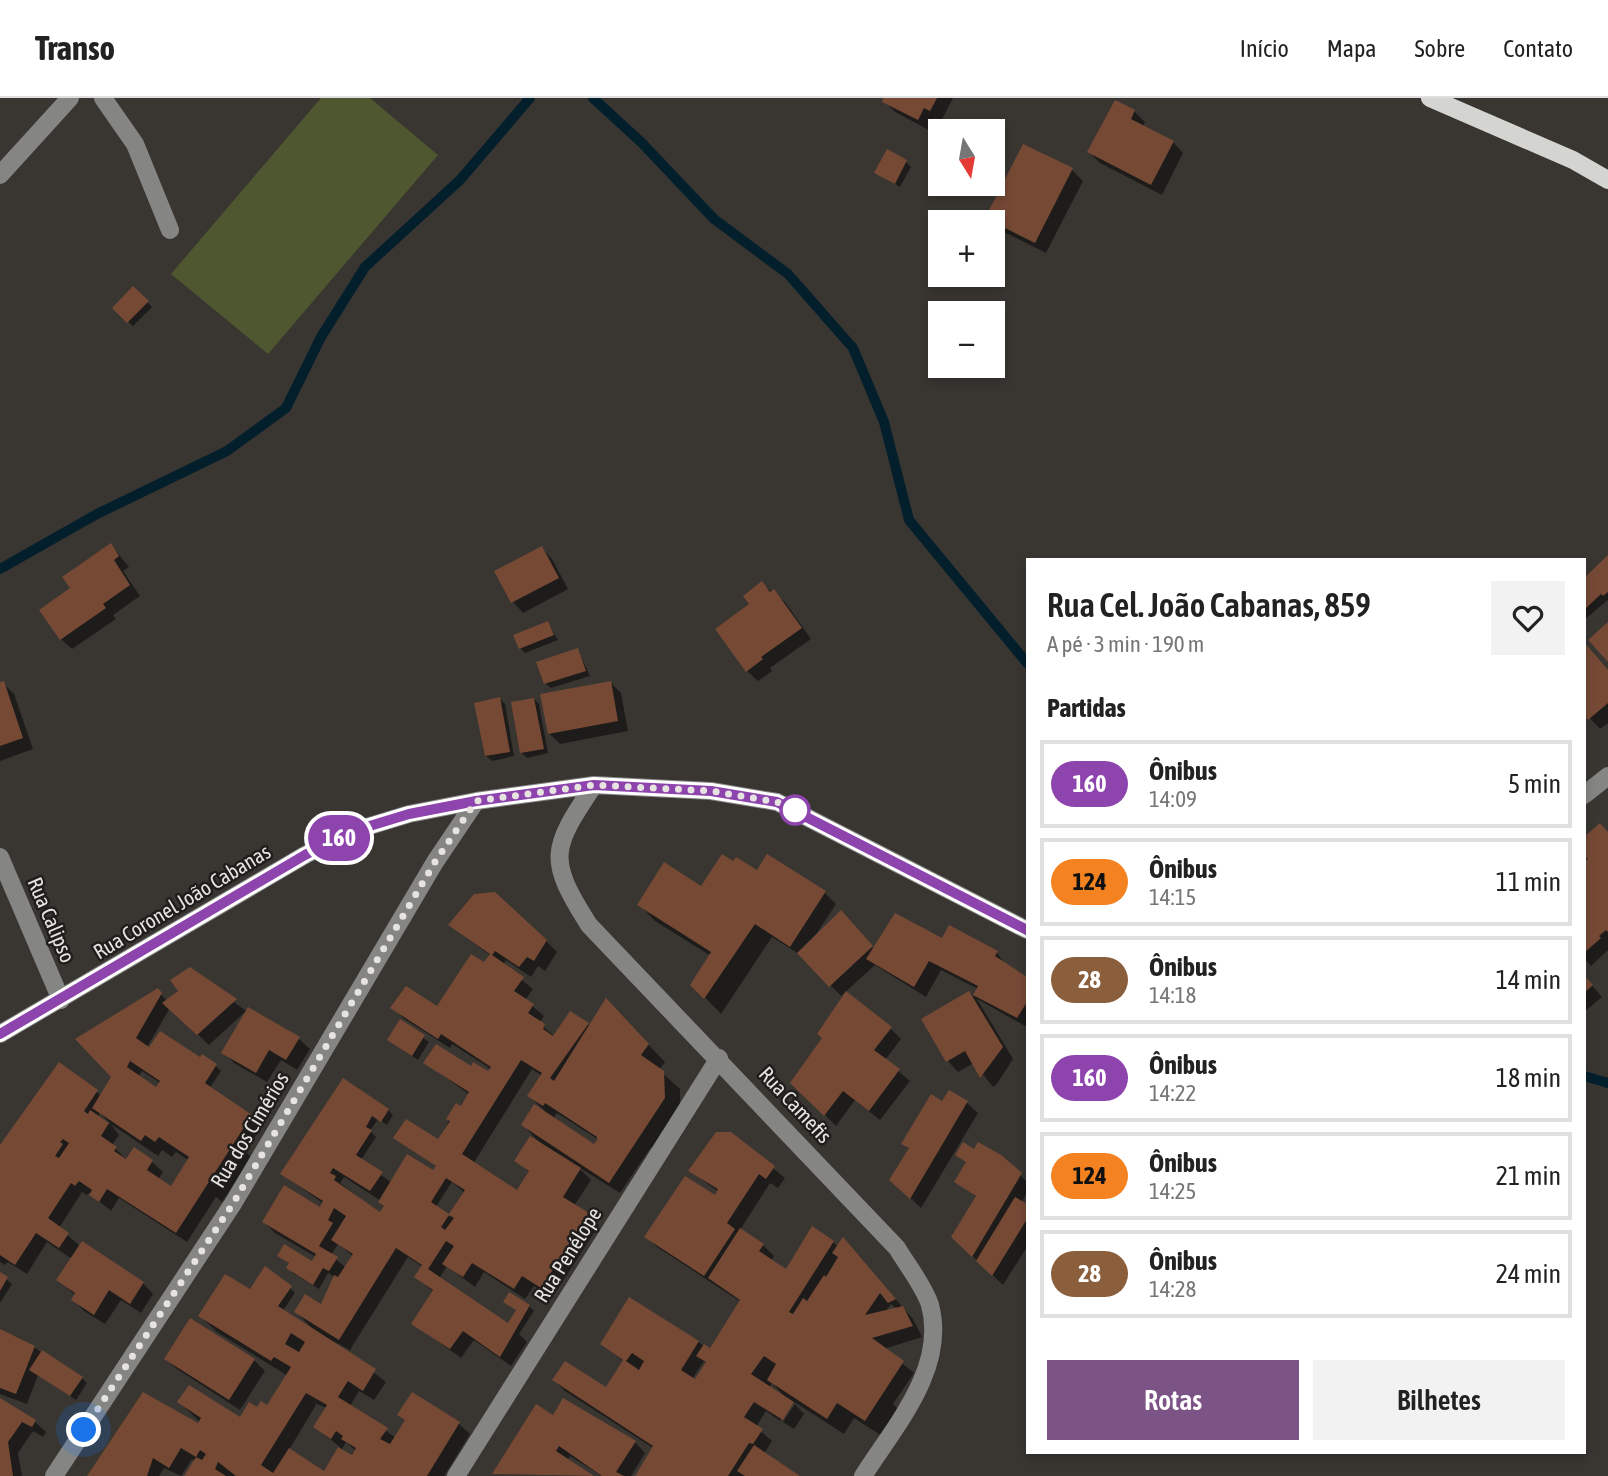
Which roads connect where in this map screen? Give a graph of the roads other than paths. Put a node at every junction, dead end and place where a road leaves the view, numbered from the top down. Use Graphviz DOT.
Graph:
graph roads {
  1 [pos="70,98"];
  2 [pos="103,98"];
  3 [pos="1430,98"];
  4 [pos="0,175"];
  5 [pos="1608,180"];
  6 [pos="170,230"];
  7 [pos="1608,776"];
  8 [pos="594,785"];
  9 [pos="1586,793"];
  10 [pos="476,801"];
  11 [pos="0,856"];
  12 [pos="1026,929"];
  13 [pos="61,1000"];
  14 [pos="0,1034"];
  15 [pos="719,1058"];
  16 [pos="54,1476"];
  17 [pos="456,1476"];
  18 [pos="863,1476"];
  1 -- 4 [label="street"];
  2 -- 6 [label="street"];
  3 -- 5 [label="main road"];
  7 -- 9 [label="street"];
  8 -- 10 [label="street, Rua Coronel João Cabanas"];
  8 -- 12 [label="street, Rua Coronel João Cabanas"];
  8 -- 15 [label="street, Rua Camefis"];
  10 -- 13 [label="street, Rua Coronel João Cabanas"];
  10 -- 16 [label="street, Rua dos Cimérios"];
  11 -- 13 [label="street, Rua Calipso"];
  13 -- 14 [label="street, Rua Coronel João Cabanas"];
  15 -- 17 [label="street, Rua Penélope"];
  15 -- 18 [label="street, Rua Camefis"];
}
